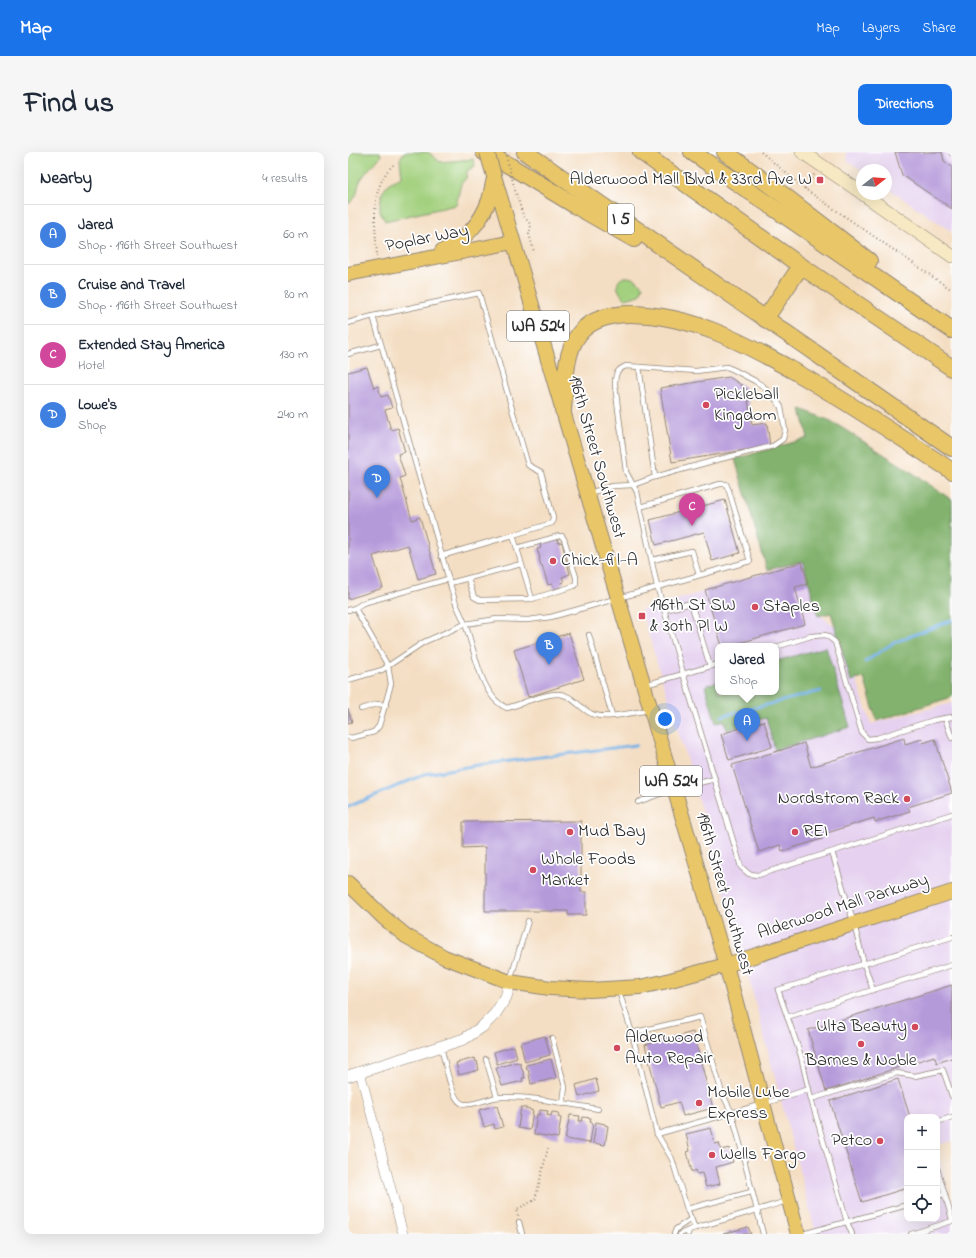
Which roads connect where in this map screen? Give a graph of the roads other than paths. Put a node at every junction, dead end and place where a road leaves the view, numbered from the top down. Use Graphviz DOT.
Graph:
graph roads {
  1 [pos="484,152"];
  2 [pos="487,152"];
  3 [pos="525,152"];
  4 [pos="641,152"];
  5 [pos="692,152"];
  6 [pos="725,152"];
  7 [pos="808,154"];
  8 [pos="494,176"];
  9 [pos="856,190"];
  10 [pos="871,200"];
  11 [pos="513,242"];
  12 [pos="952,256"];
  13 [pos="428,258"];
  14 [pos="801,266"];
  15 [pos="348,274"];
  16 [pos="717,286"];
  17 [pos="372,316"];
  18 [pos="765,319"];
  19 [pos="348,323"];
  20 [pos="952,326"];
  21 [pos="952,330"];
  22 [pos="381,345"];
  23 [pos="348,354"];
  24 [pos="639,367"];
  25 [pos="952,368"];
  26 [pos="563,410"];
  27 [pos="952,448"];
  28 [pos="952,471"];
  29 [pos="655,477"];
  30 [pos="632,484"];
  31 [pos="587,493"];
  32 [pos="640,507"];
  33 [pos="513,535"];
  34 [pos="517,548"];
  35 [pos="442,556"];
  36 [pos="652,560"];
  37 [pos="521,564"];
  38 [pos="699,575"];
  39 [pos="468,579"];
  40 [pos="449,581"];
  41 [pos="657,586"];
  42 [pos="532,599"];
  43 [pos="618,599"];
  44 [pos="354,608"];
  45 [pos="348,610"];
  46 [pos="665,610"];
  47 [pos="465,624"];
  48 [pos="589,635"];
  49 [pos="779,646"];
  50 [pos="715,665"];
  51 [pos="388,666"];
  52 [pos="710,666"];
  53 [pos="684,674"];
  54 [pos="348,680"];
  55 [pos="643,686"];
  56 [pos="386,705"];
  57 [pos="361,709"];
  58 [pos="650,710"];
  59 [pos="612,715"];
  60 [pos="952,717"];
  61 [pos="946,718"];
  62 [pos="348,737"];
  63 [pos="952,738"];
  64 [pos="715,779"];
  65 [pos="674,789"];
  66 [pos="638,802"];
  67 [pos="952,814"];
  68 [pos="832,852"];
  69 [pos="348,883"];
  70 [pos="952,892"];
  71 [pos="528,921"];
  72 [pos="854,924"];
  73 [pos="952,937"];
  74 [pos="864,964"];
  75 [pos="726,965"];
  76 [pos="952,965"];
  77 [pos="510,982"];
  78 [pos="618,988"];
  79 [pos="873,990"];
  80 [pos="788,1017"];
  81 [pos="632,1034"];
  82 [pos="552,1038"];
  83 [pos="441,1046"];
  84 [pos="486,1059"];
  85 [pos="351,1073"];
  86 [pos="809,1089"];
  87 [pos="952,1096"];
  88 [pos="497,1097"];
  89 [pos="811,1099"];
  90 [pos="563,1104"];
  91 [pos="763,1104"];
  92 [pos="598,1109"];
  93 [pos="732,1113"];
  94 [pos="952,1117"];
  95 [pos="940,1121"];
  96 [pos="657,1134"];
  97 [pos="940,1179"];
  98 [pos="751,1192"];
  99 [pos="944,1194"];
  100 [pos="940,1195"];
  101 [pos="789,1200"];
  102 [pos="904,1206"];
  103 [pos="687,1209"];
  104 [pos="757,1210"];
  105 [pos="691,1219"];
  106 [pos="952,1220"];
  107 [pos="519,1222"];
  108 [pos="847,1222"];
  109 [pos="696,1228"];
  110 [pos="688,1232"];
  111 [pos="403,1234"];
  112 [pos="522,1234"];
  113 [pos="674,1234"];
  114 [pos="680,1234"];
  115 [pos="763,1234"];
  116 [pos="798,1234"];
  117 [pos="803,1234"];
  118 [pos="852,1234"];
  119 [pos="911,1234"];
  1 -- 16 [label="highway"];
  2 -- 8 [label="main road, 196th Street Southwest / WA 524, bridge"];
  3 -- 16 [label="highway, I 5"];
  4 -- 14 [label="highway"];
  5 -- 21 [label="highway"];
  6 -- 20 [label="highway"];
  7 -- 9 [label="main road"];
  8 -- 11 [label="main road, 196th Street Southwest / WA 524"];
  8 -- 13 [label="main road"];
  10 -- 12 [label="main road"];
  11 -- 13 [label="main road, Poplar Way"];
  11 -- 26 [label="main road, 196th Street Southwest / WA 524"];
  13 -- 15 [label="main road, Poplar Way"];
  14 -- 18 [label="highway"];
  14 -- 25 [label="highway"];
  16 -- 18 [label="highway, I 5"];
  17 -- 19 [label="lane"];
  17 -- 22 [label="lane"];
  17 -- 33 [label="lane"];
  18 -- 27 [label="highway, I 5"];
  22 -- 23 [label="lane"];
  22 -- 35 [label="lane"];
  24 -- 29 [label="lane"];
  24 -- 29 [label="lane"];
  24 -- 30 [label="lane"];
  26 -- 28 [label="highway"];
  26 -- 31 [label="main road, 196th Street Southwest / WA 524"];
  29 -- 30 [label="lane"];
  30 -- 31 [label="lane"];
  30 -- 32 [label="lane"];
  31 -- 43 [label="main road, 196th Street Southwest / WA 524"];
  32 -- 36 [label="lane"];
  32 -- 38 [label="lane"];
  33 -- 34 [label="lane"];
  33 -- 35 [label="lane"];
  34 -- 37 [label="lane"];
  34 -- 42 [label="lane"];
  35 -- 40 [label="lane"];
  36 -- 38 [label="lane"];
  36 -- 41 [label="lane"];
  37 -- 39 [label="lane"];
  37 -- 42 [label="lane"];
  38 -- 41 [label="lane"];
  39 -- 40 [label="lane"];
  39 -- 42 [label="lane"];
  40 -- 44 [label="lane"];
  40 -- 47 [label="lane"];
  41 -- 43 [label="lane"];
  41 -- 46 [label="lane"];
  43 -- 47 [label="lane"];
  43 -- 55 [label="main road, 196th Street Southwest / WA 524"];
  44 -- 45 [label="lane"];
  44 -- 51 [label="lane"];
  46 -- 52 [label="lane"];
  46 -- 53 [label="lane"];
  47 -- 51 [label="lane"];
  47 -- 59 [label="lane"];
  48 -- 59 [label="lane"];
  49 -- 61 [label="lane"];
  50 -- 52 [label="lane"];
  51 -- 54 [label="lane"];
  51 -- 56 [label="lane"];
  52 -- 53 [label="lane"];
  53 -- 55 [label="lane"];
  53 -- 64 [label="lane"];
  55 -- 58 [label="main road, 196th Street Southwest / WA 524"];
  56 -- 57 [label="lane"];
  56 -- 62 [label="lane"];
  58 -- 59 [label="lane"];
  58 -- 65 [label="main road, 196th Street Southwest / WA 524"];
  60 -- 61 [label="lane"];
  61 -- 63 [label="lane"];
  64 -- 65 [label="lane"];
  64 -- 68 [label="lane"];
  65 -- 66 [label="lane"];
  65 -- 75 [label="main road, 196th Street Southwest / WA 524"];
  67 -- 68 [label="lane"];
  68 -- 72 [label="lane"];
  69 -- 77 [label="main road, Alderwood Mall Parkway"];
  70 -- 72 [label="main road, Alderwood Mall Parkway"];
  71 -- 77 [label="lane"];
  72 -- 74 [label="lane"];
  72 -- 75 [label="main road, Alderwood Mall Parkway"];
  73 -- 74 [label="lane"];
  74 -- 79 [label="lane"];
  74 -- 80 [label="lane"];
  75 -- 78 [label="main road, Alderwood Mall Parkway"];
  75 -- 91 [label="main road, 196th Street Southwest / WA 524"];
  76 -- 79 [label="lane"];
  77 -- 78 [label="main road, Alderwood Mall Parkway"];
  77 -- 83 [label="street"];
  78 -- 81 [label="lane"];
  79 -- 80 [label="lane"];
  80 -- 86 [label="lane"];
  81 -- 93 [label="lane"];
  81 -- 96 [label="lane"];
  82 -- 90 [label="lane"];
  83 -- 85 [label="street"];
  83 -- 88 [label="lane"];
  84 -- 88 [label="lane"];
  85 -- 111 [label="street"];
  86 -- 89 [label="lane"];
  86 -- 91 [label="lane"];
  87 -- 89 [label="lane"];
  88 -- 90 [label="lane"];
  89 -- 108 [label="lane"];
  90 -- 92 [label="lane"];
  91 -- 93 [label="lane"];
  91 -- 101 [label="main road, 196th Street Southwest / WA 524"];
  93 -- 96 [label="lane"];
  93 -- 98 [label="lane"];
  94 -- 95 [label="lane"];
  96 -- 103 [label="lane"];
  97 -- 99 [label="lane"];
  98 -- 103 [label="lane"];
  98 -- 104 [label="lane"];
  99 -- 100 [label="lane"];
  99 -- 106 [label="lane"];
  101 -- 104 [label="lane"];
  101 -- 116 [label="main road, 196th Street Southwest / WA 524"];
  102 -- 108 [label="lane"];
  103 -- 105 [label="lane"];
  104 -- 109 [label="lane"];
  104 -- 115 [label="lane"];
  105 -- 109 [label="lane"];
  105 -- 113 [label="lane"];
  106 -- 119 [label="lane"];
  107 -- 112 [label="lane"];
  108 -- 117 [label="lane"];
  108 -- 118 [label="lane"];
  109 -- 110 [label="lane"];
  110 -- 114 [label="lane"];
}
